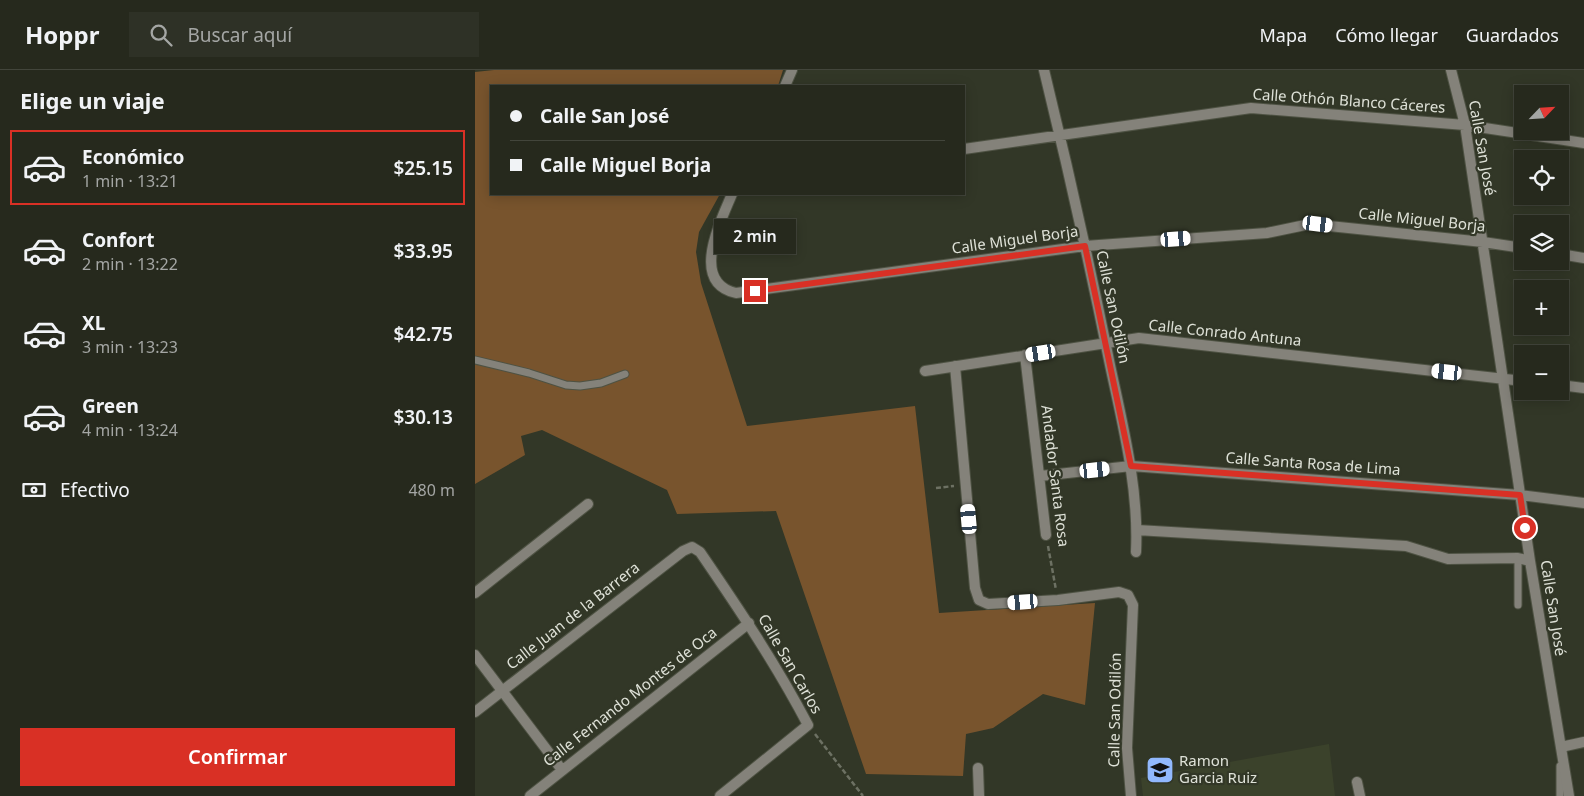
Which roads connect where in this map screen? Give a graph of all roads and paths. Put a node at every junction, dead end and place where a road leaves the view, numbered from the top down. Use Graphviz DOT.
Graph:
graph roads {
  1 [pos="791,70"];
  2 [pos="1044,70"];
  3 [pos="1451,70"];
  4 [pos="785,85"];
  5 [pos="1465,125"];
  6 [pos="1060,136"];
  7 [pos="1584,144"];
  8 [pos="965,149"];
  9 [pos="732,195"];
  10 [pos="1483,242"];
  11 [pos="1085,246"];
  12 [pos="1514,247"];
  13 [pos="1569,256"];
  14 [pos="1584,258"];
  15 [pos="1106,342"];
  16 [pos="1025,355"];
  17 [pos="475,360"];
  18 [pos="955,366"];
  19 [pos="925,371"];
  20 [pos="625,374"];
  21 [pos="1504,379"];
  22 [pos="1514,380"];
  23 [pos="1569,386"];
  24 [pos="1584,388"];
  25 [pos="1131,466"];
  26 [pos="1040,476"];
  27 [pos="966,485"];
  28 [pos="936,488"];
  29 [pos="1520,495"];
  30 [pos="1584,503"];
  31 [pos="588,504"];
  32 [pos="1137,530"];
  33 [pos="1046,535"];
  34 [pos="691,547"];
  35 [pos="1136,552"];
  36 [pos="1518,558"];
  37 [pos="1530,561"];
  38 [pos="475,593"];
  39 [pos="1058,600"];
  40 [pos="1518,605"];
  41 [pos="749,623"];
  42 [pos="475,655"];
  43 [pos="503,690"];
  44 [pos="475,712"];
  45 [pos="807,725"];
  46 [pos="1584,742"];
  47 [pos="1561,747"];
  48 [pos="978,768"];
  49 [pos="562,770"];
  50 [pos="1357,782"];
  51 [pos="531,796"];
  52 [pos="720,796"];
  53 [pos="863,796"];
  54 [pos="979,796"];
  55 [pos="1131,796"];
  56 [pos="1360,796"];
  57 [pos="1560,796"];
  58 [pos="1569,796"];
  1 -- 4 [label="street"];
  2 -- 6 [label="street, Calle San Odilón"];
  3 -- 5 [label="street, Calle San José"];
  5 -- 6 [label="street, Calle Othón Blanco Cáceres"];
  5 -- 7 [label="street, Calle Othón Blanco Cáceres"];
  5 -- 10 [label="street, Calle San José"];
  6 -- 8 [label="street, Calle Othón Blanco Cáceres"];
  6 -- 11 [label="street, Calle San Odilón"];
  9 -- 11 [label="street, Calle Miguel Borja"];
  10 -- 11 [label="street, Calle Miguel Borja"];
  10 -- 12 [label="street, Calle Miguel Borja"];
  10 -- 21 [label="street, Calle San José"];
  11 -- 15 [label="street, Calle San Odilón"];
  13 -- 14 [label="street"];
  15 -- 16 [label="street, Calle Conrado Antuna"];
  15 -- 21 [label="street, Calle Conrado Antuna"];
  15 -- 25 [label="street, Calle San Odilón"];
  16 -- 18 [label="street, Calle Conrado Antuna"];
  16 -- 26 [label="street, Andador Santa Rosa"];
  17 -- 20 [label="lane"];
  18 -- 19 [label="street, Calle Conrado Antuna"];
  18 -- 27 [label="street"];
  21 -- 22 [label="street, Calle Conrado Antuna"];
  21 -- 29 [label="street, Calle San José"];
  23 -- 24 [label="street"];
  25 -- 26 [label="street, Calle Santa Rosa de Lima"];
  25 -- 29 [label="street, Calle Santa Rosa de Lima"];
  25 -- 32 [label="street, Calle San Odilón"];
  26 -- 33 [label="street, Andador Santa Rosa"];
  27 -- 28 [label="path"];
  27 -- 39 [label="street"];
  29 -- 30 [label="street, Calle Santa Rosa de Lima"];
  29 -- 37 [label="street, Calle San José"];
  31 -- 38 [label="street"];
  32 -- 35 [label="street, Calle San Odilón"];
  32 -- 36 [label="street"];
  33 -- 39 [label="path, Andador Santa Rosa"];
  34 -- 41 [label="street, Calle San Carlos"];
  34 -- 43 [label="street, Calle Juan de la Barrera"];
  36 -- 37 [label="street"];
  36 -- 40 [label="lane"];
  37 -- 47 [label="street, Calle San José"];
  39 -- 55 [label="street, Calle San Odilón"];
  41 -- 45 [label="street, Calle San Carlos"];
  41 -- 49 [label="street, Calle Fernando Montes de Oca"];
  42 -- 43 [label="street"];
  43 -- 44 [label="street, Calle Juan de la Barrera"];
  43 -- 49 [label="street"];
  45 -- 52 [label="street"];
  45 -- 53 [label="path, Calle San Carlos"];
  46 -- 47 [label="street"];
  47 -- 57 [label="lane"];
  47 -- 58 [label="street, Calle San José"];
  48 -- 54 [label="street"];
  49 -- 51 [label="street, Calle Fernando Montes de Oca"];
  50 -- 56 [label="street"];
}
